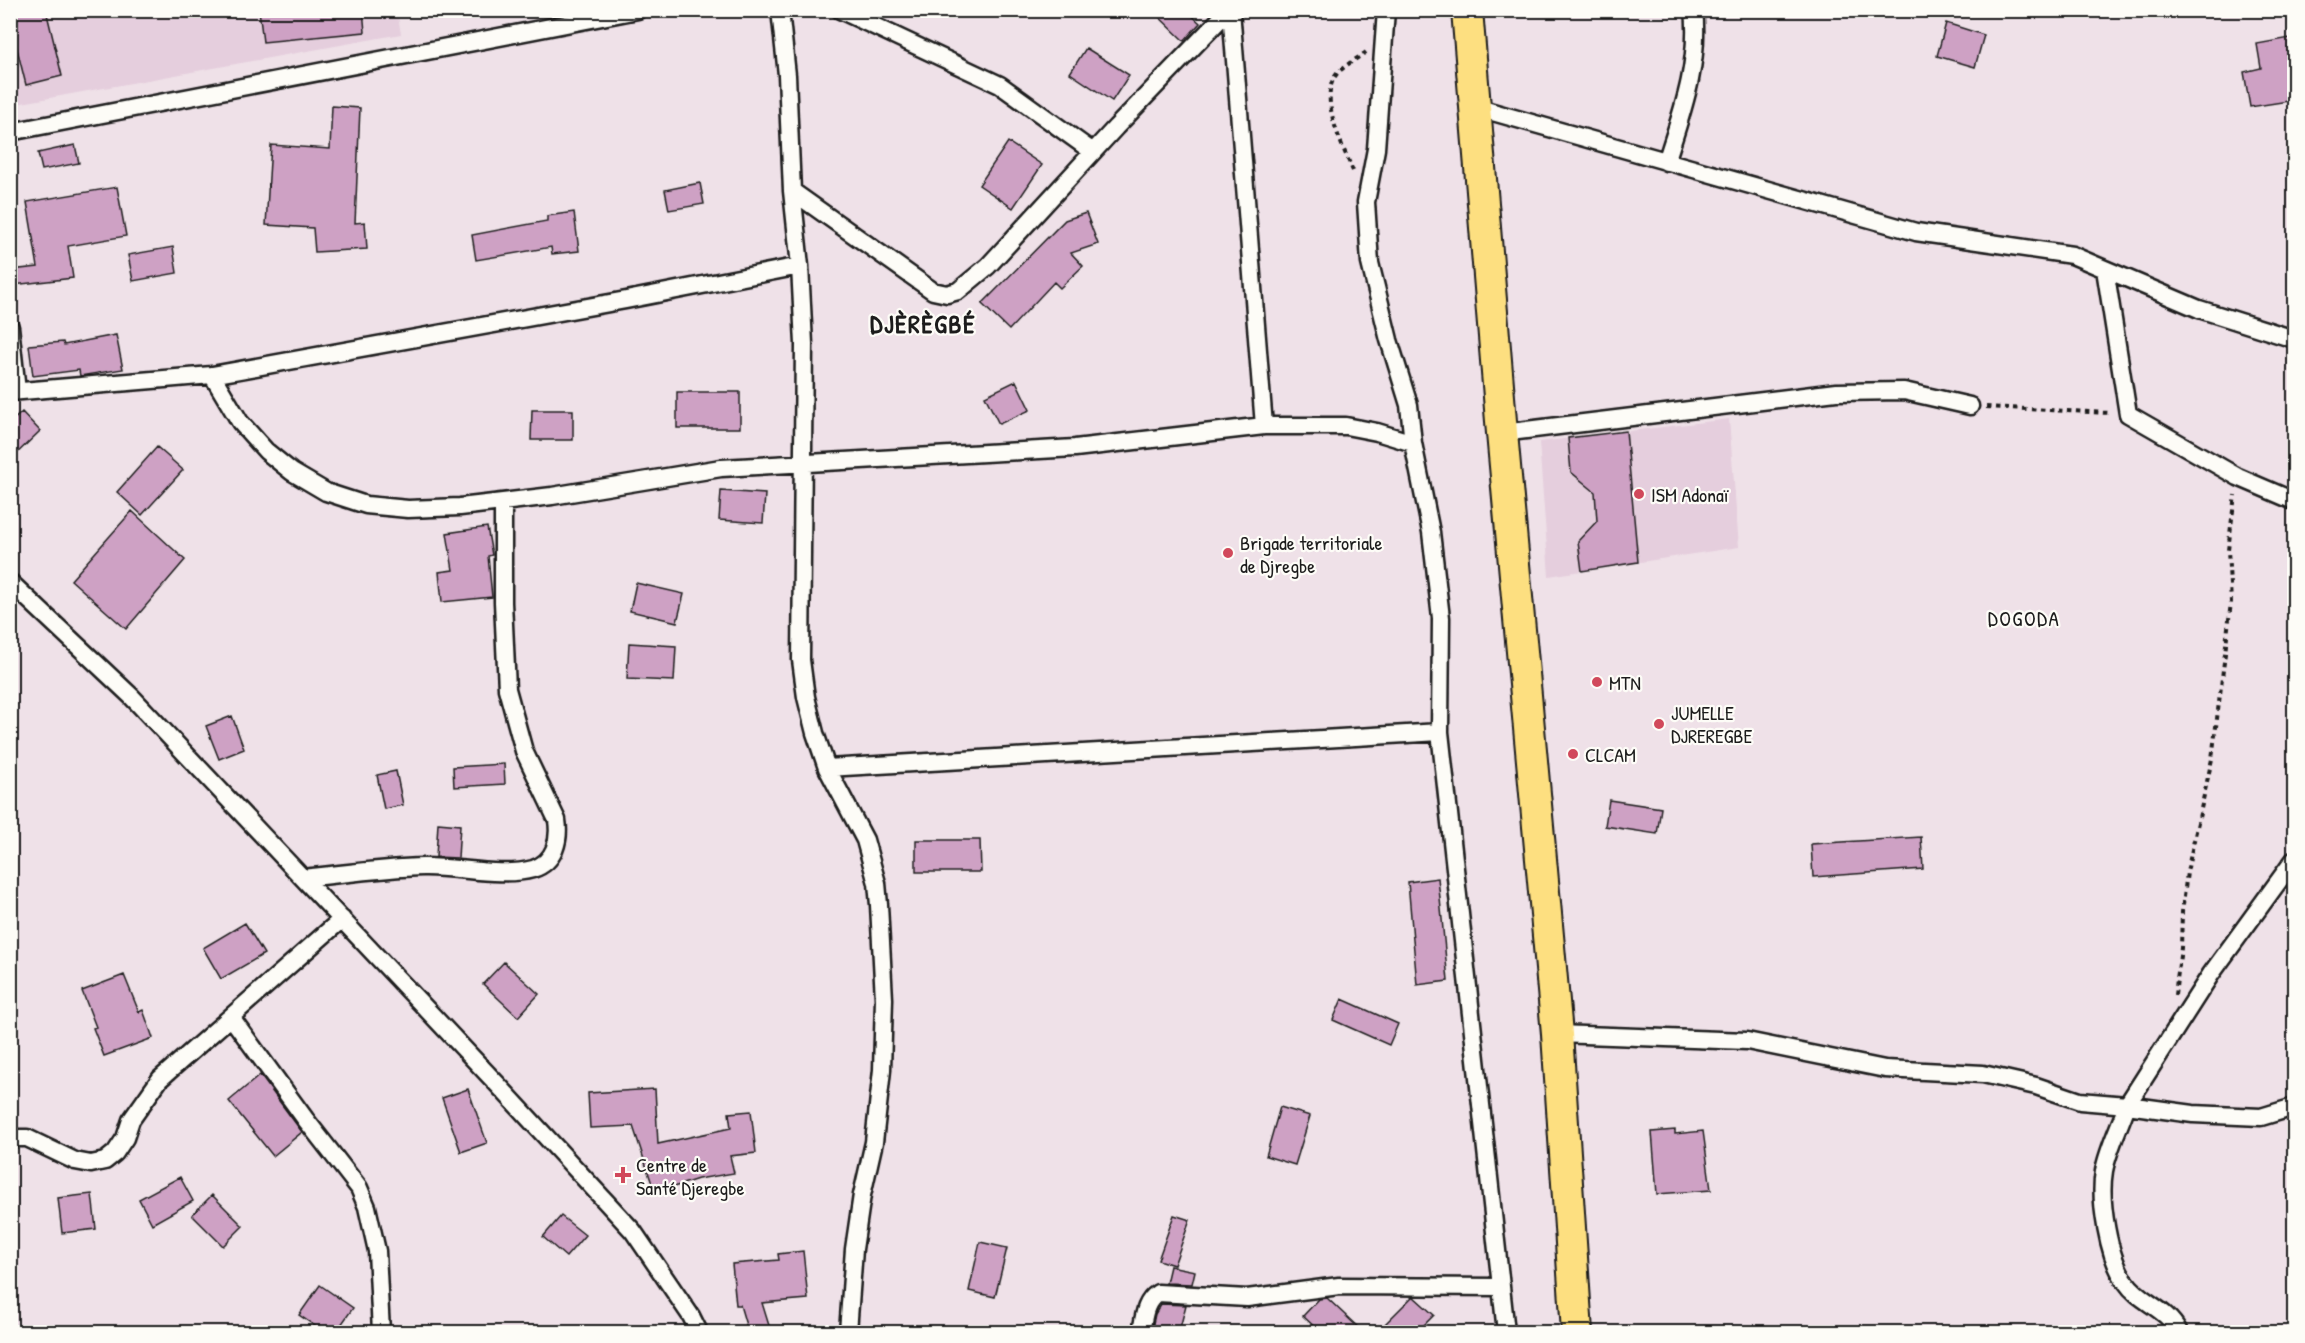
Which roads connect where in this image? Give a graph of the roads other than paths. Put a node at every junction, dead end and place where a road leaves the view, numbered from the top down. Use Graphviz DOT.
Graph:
graph roads {
  1 [pos="638,10"];
  2 [pos="780,10"];
  3 [pos="840,10"];
  4 [pos="1230,10"];
  5 [pos="1386,10"];
  6 [pos="1467,10"];
  7 [pos="1694,10"];
  8 [pos="1475,107"];
  9 [pos="10,132"];
  10 [pos="1093,152"];
  11 [pos="1666,162"];
  12 [pos="792,191"];
  13 [pos="800,266"];
  14 [pos="2105,269"];
  15 [pos="10,327"];
  16 [pos="2295,339"];
  17 [pos="212,375"];
  18 [pos="14,392"];
  19 [pos="1970,406"];
  20 [pos="1264,426"];
  21 [pos="1502,433"];
  22 [pos="1413,443"];
  23 [pos="801,465"];
  24 [pos="2295,501"];
  25 [pos="503,502"];
  26 [pos="10,582"];
  27 [pos="1440,732"];
  28 [pos="827,768"];
  29 [pos="2295,860"];
  30 [pos="303,878"];
  31 [pos="342,919"];
  32 [pos="231,1017"];
  33 [pos="1557,1034"];
  34 [pos="2127,1105"];
  35 [pos="2295,1107"];
  36 [pos="10,1138"];
  37 [pos="1501,1287"];
  38 [pos="381,1332"];
  39 [pos="699,1332"];
  40 [pos="848,1332"];
  41 [pos="1141,1332"];
  42 [pos="1506,1332"];
  43 [pos="1577,1332"];
  44 [pos="2179,1332"];
  1 -- 9 [label="street"];
  2 -- 12 [label="street"];
  3 -- 10 [label="street"];
  4 -- 10 [label="street"];
  4 -- 20 [label="street"];
  5 -- 22 [label="street"];
  6 -- 8 [label="highway"];
  7 -- 11 [label="street"];
  8 -- 11 [label="street"];
  8 -- 21 [label="highway"];
  10 -- 12 [label="street"];
  11 -- 14 [label="street"];
  12 -- 13 [label="street"];
  13 -- 17 [label="street"];
  13 -- 23 [label="street"];
  14 -- 16 [label="street"];
  14 -- 24 [label="street"];
  15 -- 18 [label="street"];
  17 -- 18 [label="street"];
  17 -- 25 [label="street"];
  19 -- 21 [label="street"];
  20 -- 22 [label="street"];
  20 -- 23 [label="street"];
  21 -- 33 [label="highway"];
  22 -- 27 [label="street"];
  23 -- 25 [label="street"];
  23 -- 28 [label="street"];
  25 -- 30 [label="street"];
  26 -- 30 [label="street"];
  27 -- 28 [label="street"];
  27 -- 37 [label="street"];
  28 -- 40 [label="street"];
  29 -- 34 [label="street"];
  30 -- 31 [label="street"];
  31 -- 32 [label="street"];
  31 -- 39 [label="street"];
  32 -- 36 [label="street"];
  32 -- 38 [label="street"];
  33 -- 34 [label="street"];
  33 -- 43 [label="highway"];
  34 -- 35 [label="street"];
  34 -- 44 [label="street"];
  37 -- 41 [label="street"];
  37 -- 42 [label="street"];
}
